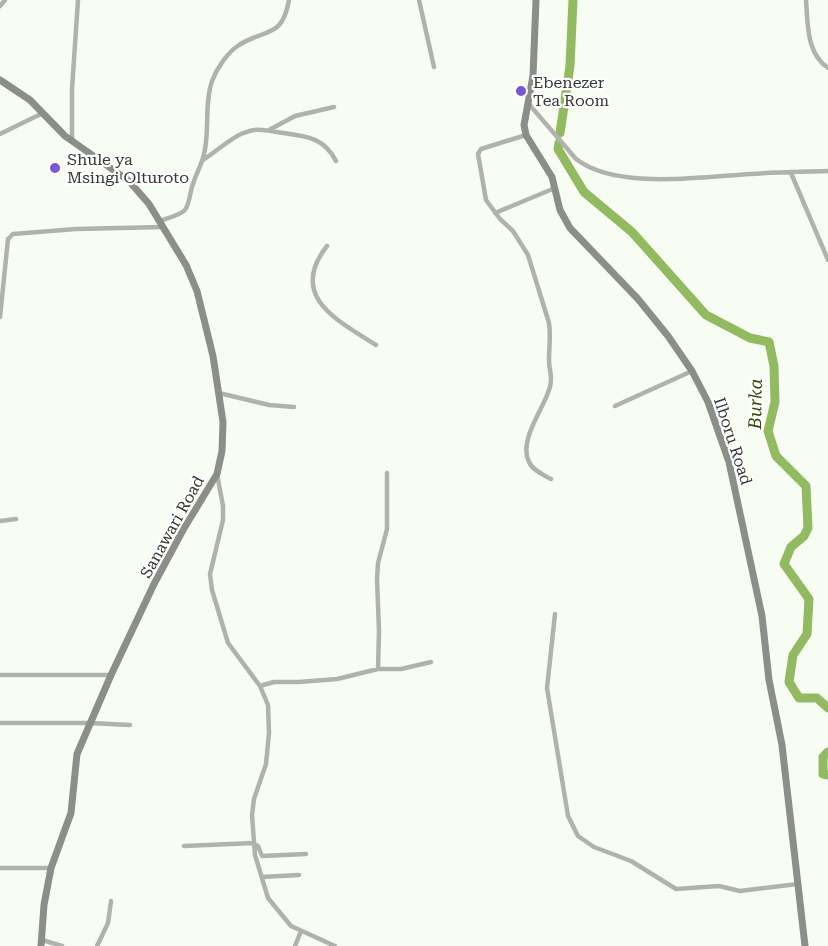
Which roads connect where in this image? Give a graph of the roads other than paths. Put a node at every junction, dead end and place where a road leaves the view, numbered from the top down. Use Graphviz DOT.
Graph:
graph roads {
  1 [pos="5,0"];
  2 [pos="78,0"];
  3 [pos="289,0"];
  4 [pos="419,0"];
  5 [pos="536,0"];
  6 [pos="806,0"];
  7 [pos="0,6"];
  8 [pos="434,67"];
  9 [pos="828,68"];
  10 [pos="0,80"];
  11 [pos="528,103"];
  12 [pos="334,107"];
  13 [pos="43,113"];
  14 [pos="269,130"];
  15 [pos="0,134"];
  16 [pos="526,135"];
  17 [pos="72,141"];
  18 [pos="336,161"];
  19 [pos="201,162"];
  20 [pos="828,171"];
  21 [pos="791,173"];
  22 [pos="555,189"];
  23 [pos="495,213"];
  24 [pos="162,224"];
  25 [pos="327,246"];
  26 [pos="828,260"];
  27 [pos="1,300"];
  28 [pos="0,317"];
  29 [pos="376,345"];
  30 [pos="692,371"];
  31 [pos="219,393"];
  32 [pos="615,406"];
  33 [pos="294,407"];
  34 [pos="387,473"];
  35 [pos="217,474"];
  36 [pos="551,479"];
  37 [pos="16,519"];
  38 [pos="0,521"];
  39 [pos="555,614"];
  40 [pos="430,662"];
  41 [pos="378,669"];
  42 [pos="0,675"];
  43 [pos="111,675"];
  44 [pos="260,686"];
  45 [pos="0,723"];
  46 [pos="90,723"];
  47 [pos="130,725"];
  48 [pos="254,843"];
  49 [pos="184,846"];
  50 [pos="306,854"];
  51 [pos="0,868"];
  52 [pos="51,868"];
  53 [pos="299,874"];
  54 [pos="262,877"];
  55 [pos="799,884"];
  56 [pos="111,901"];
  57 [pos="301,931"];
  58 [pos="42,943"];
  59 [pos="62,946"];
  60 [pos="97,946"];
  61 [pos="295,946"];
  62 [pos="335,946"];
  63 [pos="806,946"];
  1 -- 7 [label="street"];
  2 -- 17 [label="street"];
  3 -- 19 [label="street"];
  4 -- 8 [label="street"];
  5 -- 11 [label="street"];
  6 -- 9 [label="street"];
  10 -- 13 [label="street, Sanawari Road"];
  11 -- 16 [label="street"];
  11 -- 21 [label="street"];
  12 -- 14 [label="street"];
  13 -- 15 [label="street"];
  13 -- 17 [label="street, Sanawari Road"];
  14 -- 18 [label="street"];
  14 -- 19 [label="street"];
  16 -- 22 [label="street, Ilboru Road"];
  16 -- 23 [label="street"];
  17 -- 24 [label="street, Sanawari Road"];
  19 -- 24 [label="street"];
  20 -- 21 [label="street"];
  21 -- 26 [label="street"];
  22 -- 23 [label="street"];
  22 -- 30 [label="street, Ilboru Road"];
  23 -- 36 [label="street"];
  24 -- 27 [label="street"];
  24 -- 31 [label="street, Sanawari Road"];
  25 -- 29 [label="street"];
  27 -- 28 [label="street"];
  30 -- 32 [label="street"];
  30 -- 55 [label="street, Ilboru Road"];
  31 -- 33 [label="street"];
  31 -- 35 [label="street, Sanawari Road"];
  34 -- 41 [label="street"];
  35 -- 43 [label="street, Sanawari Road"];
  35 -- 44 [label="street"];
  37 -- 38 [label="street"];
  39 -- 55 [label="street"];
  40 -- 41 [label="street"];
  41 -- 44 [label="street"];
  42 -- 43 [label="street"];
  43 -- 46 [label="street, Sanawari Road"];
  44 -- 48 [label="street"];
  45 -- 46 [label="street"];
  46 -- 47 [label="street"];
  46 -- 52 [label="street, Sanawari Road"];
  48 -- 49 [label="street"];
  48 -- 50 [label="street"];
  48 -- 54 [label="street"];
  51 -- 52 [label="street"];
  52 -- 58 [label="street, Sanawari Road"];
  53 -- 54 [label="street"];
  54 -- 57 [label="street"];
  55 -- 63 [label="street, Ilboru Road"];
  56 -- 60 [label="street"];
  57 -- 61 [label="street"];
  57 -- 62 [label="street"];
  58 -- 59 [label="street"];
}
